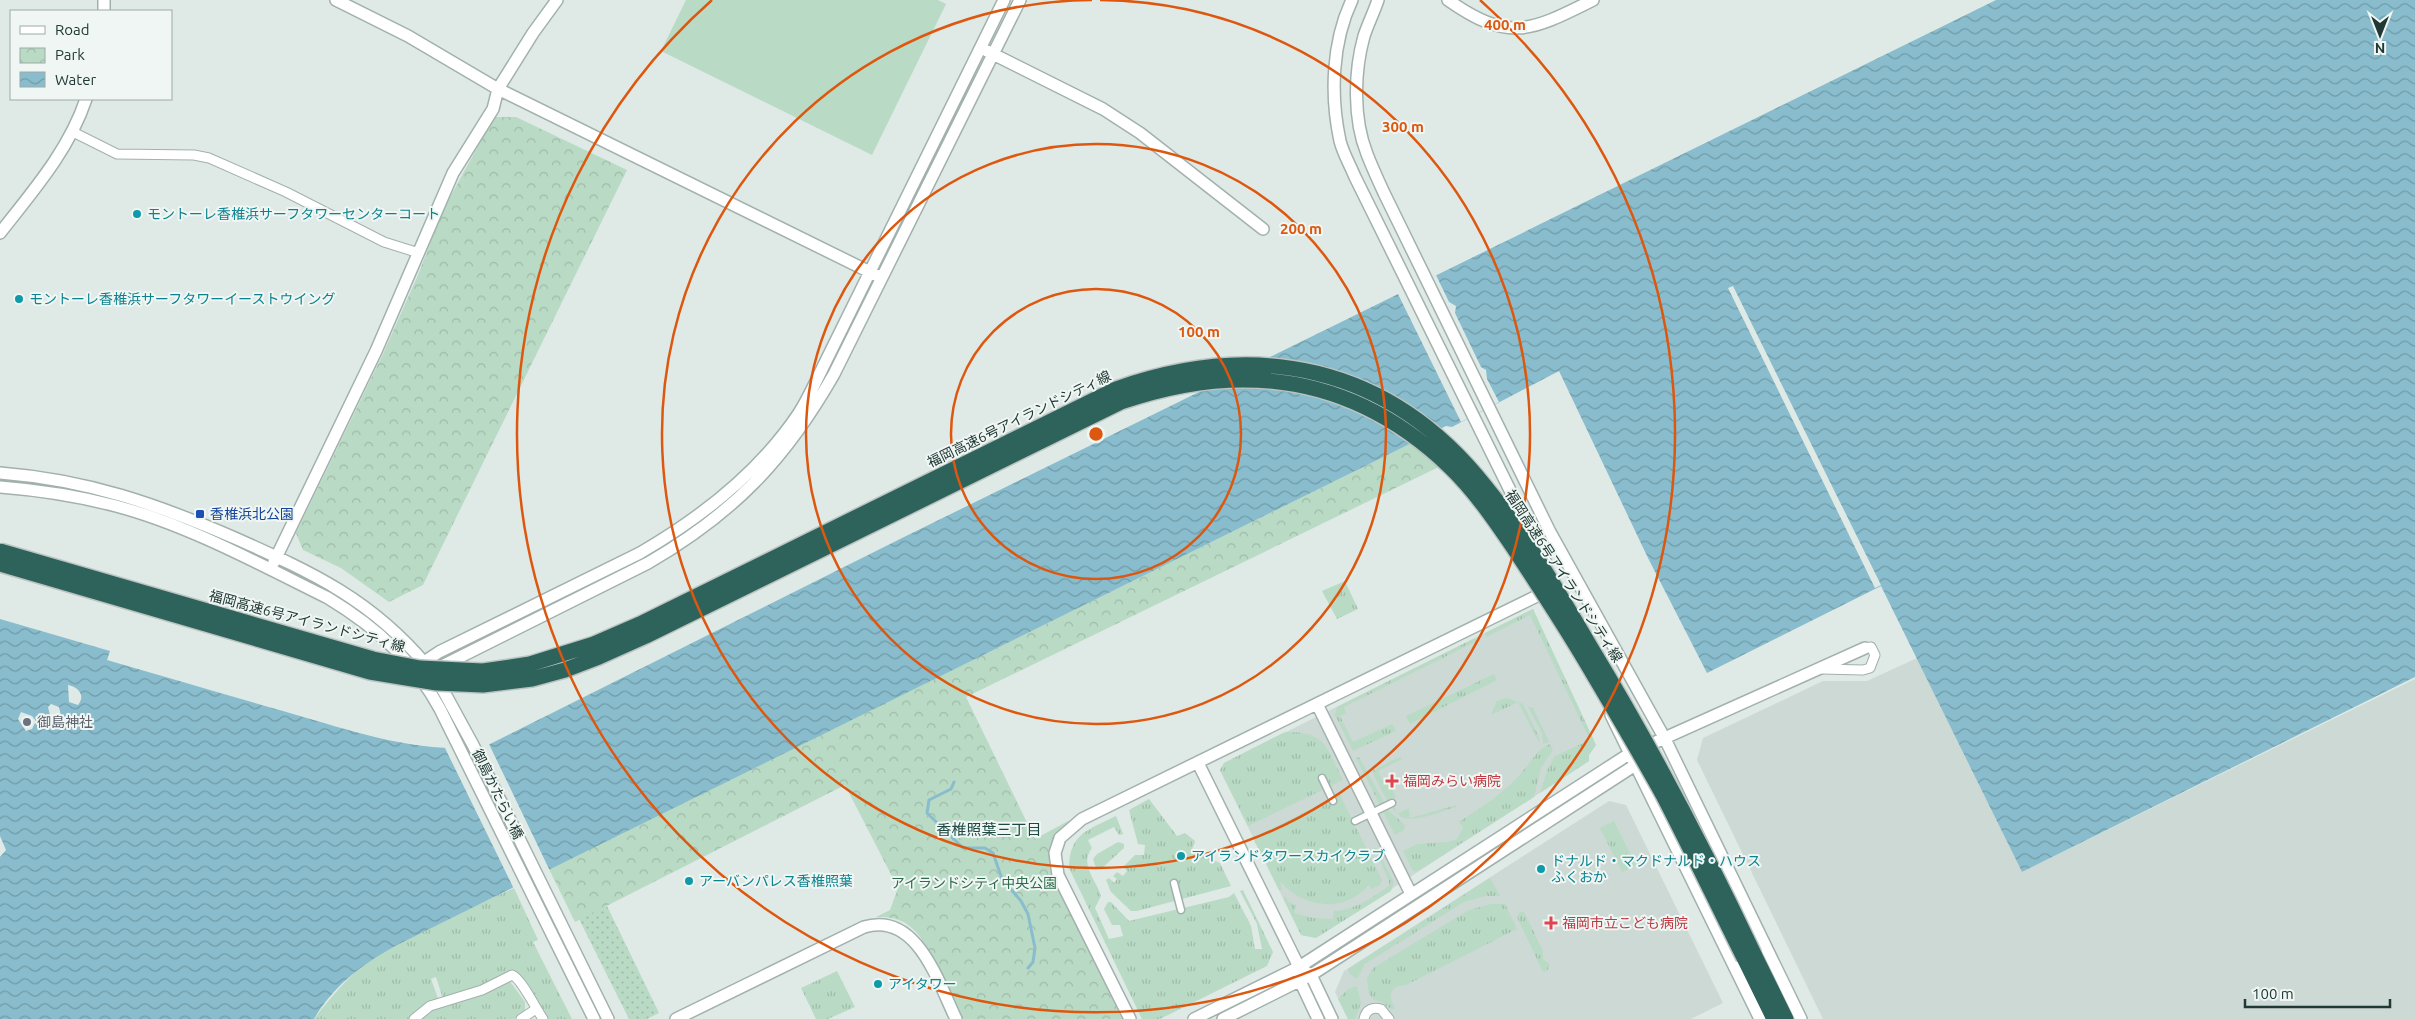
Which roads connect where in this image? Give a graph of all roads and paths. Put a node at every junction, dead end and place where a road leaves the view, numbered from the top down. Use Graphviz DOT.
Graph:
graph roads {
  1 [pos="336,0"];
  2 [pos="557,0"];
  3 [pos="1004,0"];
  4 [pos="1020,0"];
  5 [pos="1352,0"];
  6 [pos="1378,0"];
  7 [pos="1448,0"];
  8 [pos="1593,0"];
  9 [pos="981,48"];
  10 [pos="993,55"];
  11 [pos="498,89"];
  12 [pos="86,100"];
  13 [pos="72,132"];
  14 [pos="1263,230"];
  15 [pos="0,233"];
  16 [pos="418,253"];
  17 [pos="872,272"];
  18 [pos="884,278"];
  19 [pos="0,473"];
  20 [pos="0,487"];
  21 [pos="0,551"];
  22 [pos="277,557"];
  23 [pos="0,564"];
  24 [pos="271,569"];
  25 [pos="1556,586"];
  26 [pos="1865,648"];
  27 [pos="427,667"];
  28 [pos="1821,669"];
  29 [pos="417,672"];
  30 [pos="1317,704"];
  31 [pos="1665,739"];
  32 [pos="1629,754"];
  33 [pos="1198,762"];
  34 [pos="1635,766"];
  35 [pos="1322,778"];
  36 [pos="1333,801"];
  37 [pos="1392,803"];
  38 [pos="1355,822"];
  39 [pos="1174,883"];
  40 [pos="1411,894"];
  41 [pos="1181,910"];
  42 [pos="1749,956"];
  43 [pos="1299,967"];
  44 [pos="1311,975"];
  45 [pos="1300,981"];
  46 [pos="536,1009"];
  47 [pos="414,1019"];
  48 [pos="521,1019"];
  49 [pos="543,1019"];
  50 [pos="594,1019"];
  51 [pos="608,1019"];
  52 [pos="676,1019"];
  53 [pos="956,1019"];
  54 [pos="1130,1019"];
  55 [pos="1194,1019"];
  56 [pos="1223,1019"];
  57 [pos="1318,1019"];
  58 [pos="1332,1019"];
  59 [pos="1364,1019"];
  60 [pos="1389,1019"];
  61 [pos="1760,1019"];
  62 [pos="1774,1019"];
  63 [pos="1786,1019"];
  64 [pos="1802,1019"];
  1 -- 11 [label="street"];
  2 -- 11 [label="street"];
  3 -- 9 [label="street"];
  4 -- 10 [label="street"];
  5 -- 25 [label="street"];
  6 -- 31 [label="street"];
  7 -- 8 [label="street"];
  9 -- 10 [label="street"];
  9 -- 17 [label="street"];
  10 -- 14 [label="street"];
  10 -- 18 [label="street"];
  11 -- 16 [label="street"];
  11 -- 17 [label="street"];
  12 -- 13 [label="street"];
  13 -- 15 [label="street"];
  13 -- 16 [label="street"];
  16 -- 22 [label="street"];
  17 -- 18 [label="street"];
  17 -- 27 [label="street"];
  18 -- 27 [label="street"];
  19 -- 22 [label="street, 御島かたらい橋"];
  20 -- 24 [label="street, 御島かたらい橋"];
  21 -- 42 [label="highway, 福岡高速6号アイランドシティ線, bridge"];
  22 -- 24 [label="street"];
  22 -- 27 [label="street, 御島かたらい橋"];
  23 -- 42 [label="highway, 福岡高速6号アイランドシティ線, bridge"];
  24 -- 29 [label="street, 御島かたらい橋"];
  25 -- 30 [label="street"];
  25 -- 32 [label="street"];
  26 -- 28 [label="street"];
  26 -- 28 [label="street"];
  27 -- 29 [label="street"];
  27 -- 51 [label="street, 御島かたらい橋"];
  28 -- 31 [label="street"];
  29 -- 50 [label="street, 御島かたらい橋"];
  30 -- 33 [label="street"];
  30 -- 40 [label="street"];
  31 -- 32 [label="street"];
  31 -- 34 [label="street"];
  31 -- 64 [label="street"];
  32 -- 34 [label="street"];
  32 -- 40 [label="street"];
  33 -- 43 [label="street"];
  33 -- 54 [label="street"];
  34 -- 44 [label="street"];
  34 -- 61 [label="street"];
  35 -- 36 [label="street"];
  37 -- 38 [label="street"];
  39 -- 41 [label="street"];
  40 -- 43 [label="street"];
  42 -- 62 [label="highway, 福岡高速6号アイランドシティ線"];
  42 -- 63 [label="highway, 福岡高速6号アイランドシティ線"];
  43 -- 44 [label="street"];
  43 -- 45 [label="street"];
  43 -- 55 [label="street"];
  44 -- 45 [label="street"];
  44 -- 58 [label="street"];
  45 -- 56 [label="street"];
  45 -- 57 [label="street"];
  46 -- 47 [label="street"];
  46 -- 48 [label="street"];
  46 -- 49 [label="street"];
  52 -- 53 [label="street"];
  59 -- 60 [label="street"];
}
